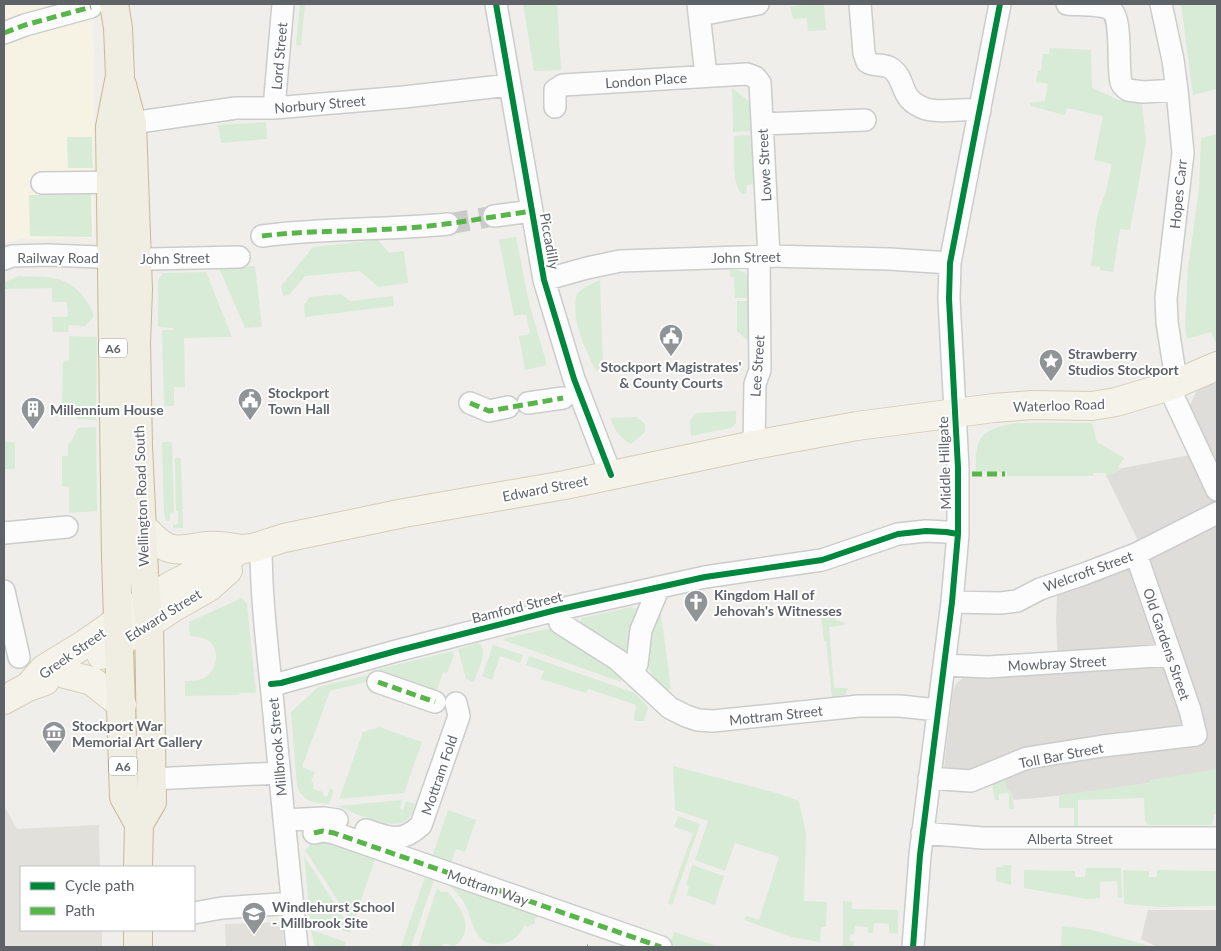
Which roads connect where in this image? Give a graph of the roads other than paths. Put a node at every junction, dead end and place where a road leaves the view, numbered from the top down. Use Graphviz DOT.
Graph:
graph roads {
  1 [pos="283,4"];
  2 [pos="496,4"];
  3 [pos="758,4"];
  4 [pos="860,4"];
  5 [pos="1000,4"];
  6 [pos="1067,4"];
  7 [pos="1161,4"];
  8 [pos="103,5"];
  9 [pos="699,10"];
  10 [pos="4,33"];
  11 [pos="120,76"];
  12 [pos="706,76"];
  13 [pos="755,77"];
  14 [pos="510,85"];
  15 [pos="1177,90"];
  16 [pos="555,107"];
  17 [pos="274,108"];
  18 [pos="980,112"];
  19 [pos="865,120"];
  20 [pos="132,123"];
  21 [pos="762,124"];
  22 [pos="123,182"];
  23 [pos="42,183"];
  24 [pos="532,211"];
  25 [pos="494,216"];
  26 [pos="448,224"];
  27 [pos="262,236"];
  28 [pos="764,256"];
  29 [pos="239,257"];
  30 [pos="124,258"];
  31 [pos="4,259"];
  32 [pos="950,264"];
  33 [pos="544,280"];
  34 [pos="1217,366"];
  35 [pos="1173,385"];
  36 [pos="563,398"];
  37 [pos="470,403"];
  38 [pos="955,413"];
  39 [pos="754,445"];
  40 [pos="611,476"];
  41 [pos="1217,490"];
  42 [pos="1217,513"];
  43 [pos="142,526"];
  44 [pos="67,527"];
  45 [pos="4,533"];
  46 [pos="958,534"];
  47 [pos="252,547"];
  48 [pos="1136,554"];
  49 [pos="659,587"];
  50 [pos="4,591"];
  51 [pos="952,602"];
  52 [pos="556,610"];
  53 [pos="148,613"];
  54 [pos="119,632"];
  55 [pos="1171,656"];
  56 [pos="19,657"];
  57 [pos="944,665"];
  58 [pos="632,671"];
  59 [pos="64,674"];
  60 [pos="378,682"];
  61 [pos="271,684"];
  62 [pos="28,687"];
  63 [pos="4,700"];
  64 [pos="122,704"];
  65 [pos="937,710"];
  66 [pos="1196,735"];
  67 [pos="279,773"];
  68 [pos="929,778"];
  69 [pos="152,779"];
  70 [pos="284,820"];
  71 [pos="139,824"];
  72 [pos="314,833"];
  73 [pos="922,833"];
  74 [pos="1217,838"];
  75 [pos="138,866"];
  76 [pos="292,903"];
  77 [pos="195,913"];
  78 [pos="138,931"];
  79 [pos="138,947"];
  80 [pos="298,947"];
  81 [pos="661,947"];
  82 [pos="913,947"];
  1 -- 17 [label="street, Lord Street"];
  2 -- 14 [label="street, Piccadilly"];
  3 -- 9 [label="street"];
  4 -- 18 [label="street"];
  5 -- 18 [label="street, Middle Hillgate"];
  6 -- 15 [label="street"];
  7 -- 15 [label="street, Hopes Carr"];
  8 -- 10 [label="street"];
  8 -- 11 [label="highway, Wellington Road South / A6"];
  9 -- 12 [label="street"];
  11 -- 20 [label="highway, Wellington Road South / A6"];
  11 -- 22 [label="highway, Wellington Road South / A6"];
  12 -- 13 [label="street, London Place"];
  12 -- 16 [label="street, London Place"];
  13 -- 21 [label="street, Lowe Street"];
  14 -- 17 [label="street, Norbury Street"];
  14 -- 24 [label="street, Piccadilly"];
  15 -- 35 [label="street, Hopes Carr"];
  17 -- 20 [label="street, Norbury Street"];
  18 -- 32 [label="street, Middle Hillgate"];
  19 -- 21 [label="street"];
  20 -- 22 [label="highway, Wellington Road South / A6"];
  21 -- 28 [label="street, Lowe Street"];
  22 -- 23 [label="street"];
  22 -- 30 [label="highway, Wellington Road South / A6"];
  24 -- 25 [label="street"];
  24 -- 33 [label="street, Piccadilly"];
  26 -- 27 [label="street"];
  28 -- 32 [label="street, John Street"];
  28 -- 33 [label="street, John Street"];
  28 -- 39 [label="street, Lee Street"];
  29 -- 30 [label="street, John Street"];
  30 -- 31 [label="street, Railway Road"];
  30 -- 43 [label="highway, Wellington Road South / A6"];
  30 -- 54 [label="highway, Wellington Road South / A6"];
  32 -- 38 [label="street, Middle Hillgate"];
  33 -- 40 [label="street, Piccadilly"];
  34 -- 35 [label="main road, Waterloo Road"];
  35 -- 38 [label="main road, Waterloo Road"];
  35 -- 41 [label="street, Hopes Carr"];
  36 -- 37 [label="street"];
  38 -- 39 [label="main road, Edward Street"];
  38 -- 46 [label="street, Middle Hillgate"];
  39 -- 40 [label="main road, Edward Street"];
  40 -- 47 [label="main road, Edward Street"];
  42 -- 48 [label="street, Welcroft Street"];
  43 -- 47 [label="main road"];
  43 -- 53 [label="highway, Wellington Road South / A6"];
  44 -- 45 [label="street"];
  46 -- 49 [label="street, Bamford Street"];
  46 -- 51 [label="street, Middle Hillgate"];
  47 -- 53 [label="main road, Edward Street"];
  47 -- 61 [label="street, Millbrook Street"];
  48 -- 51 [label="street, Welcroft Street"];
  48 -- 55 [label="street, Old Gardens Street"];
  49 -- 52 [label="street, Bamford Street"];
  49 -- 58 [label="street"];
  50 -- 56 [label="street"];
  51 -- 57 [label="street, Middle Hillgate"];
  52 -- 58 [label="street, Mottram Street"];
  52 -- 61 [label="street, Bamford Street"];
  53 -- 54 [label="main road, Edward Street"];
  53 -- 69 [label="highway, Wellington Road South / A6"];
  54 -- 59 [label="main road, Greek Street"];
  54 -- 62 [label="main road, Greek Street"];
  54 -- 64 [label="highway, Wellington Road South / A6"];
  55 -- 57 [label="street, Mowbray Street"];
  55 -- 66 [label="street, Old Gardens Street"];
  57 -- 65 [label="street, Middle Hillgate"];
  58 -- 65 [label="street, Mottram Street"];
  59 -- 62 [label="main road, Greek Street"];
  59 -- 64 [label="main road"];
  60 -- 70 [label="street, Mottram Fold"];
  61 -- 67 [label="street, Millbrook Street"];
  62 -- 63 [label="main road, Greek Street"];
  64 -- 71 [label="highway, Wellington Road South / A6"];
  65 -- 68 [label="street, Middle Hillgate"];
  66 -- 68 [label="street, Toll Bar Street"];
  67 -- 69 [label="street"];
  67 -- 70 [label="street, Millbrook Street"];
  68 -- 73 [label="street, Middle Hillgate"];
  69 -- 71 [label="highway, Wellington Road South / A6"];
  70 -- 76 [label="street, Millbrook Street"];
  71 -- 75 [label="highway, Wellington Road South / A6"];
  72 -- 81 [label="street, Mottram Way"];
  73 -- 74 [label="street, Alberta Street"];
  73 -- 82 [label="street, Middle Hillgate"];
  76 -- 77 [label="street"];
  76 -- 80 [label="street, Millbrook Street"];
  78 -- 79 [label="highway"];
}
